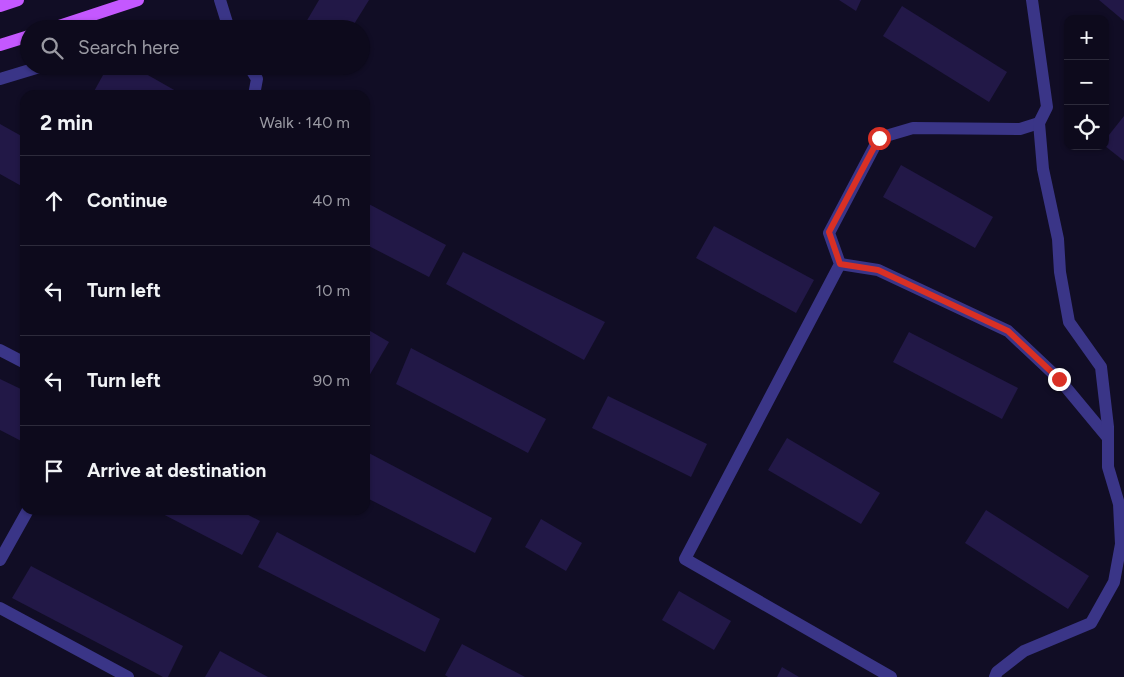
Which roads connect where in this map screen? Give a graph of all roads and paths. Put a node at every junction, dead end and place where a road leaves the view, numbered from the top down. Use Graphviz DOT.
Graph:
graph roads {
  1 [pos="18,0"];
  2 [pos="138,0"];
  3 [pos="220,0"];
  4 [pos="1032,0"];
  5 [pos="0,6"];
  6 [pos="77,20"];
  7 [pos="226,20"];
  8 [pos="20,39"];
  9 [pos="0,45"];
  10 [pos="20,73"];
  11 [pos="255,75"];
  12 [pos="0,79"];
  13 [pos="255,90"];
  14 [pos="1039,123"];
  15 [pos="840,264"];
  16 [pos="0,350"];
  17 [pos="20,360"];
  18 [pos="1108,438"];
  19 [pos="25,515"];
  20 [pos="0,560"];
  21 [pos="0,608"];
  22 [pos="128,677"];
  23 [pos="891,677"];
  24 [pos="995,677"];
  1 -- 5 [label="main road"];
  2 -- 6 [label="main road"];
  3 -- 7 [label="street"];
  4 -- 14 [label="street"];
  8 -- 9 [label="main road"];
  10 -- 12 [label="street"];
  11 -- 13 [label="street"];
  14 -- 15 [label="street"];
  14 -- 18 [label="street"];
  15 -- 18 [label="street"];
  15 -- 23 [label="street"];
  16 -- 17 [label="street"];
  18 -- 24 [label="street"];
  19 -- 20 [label="street"];
  21 -- 22 [label="street"];
}
